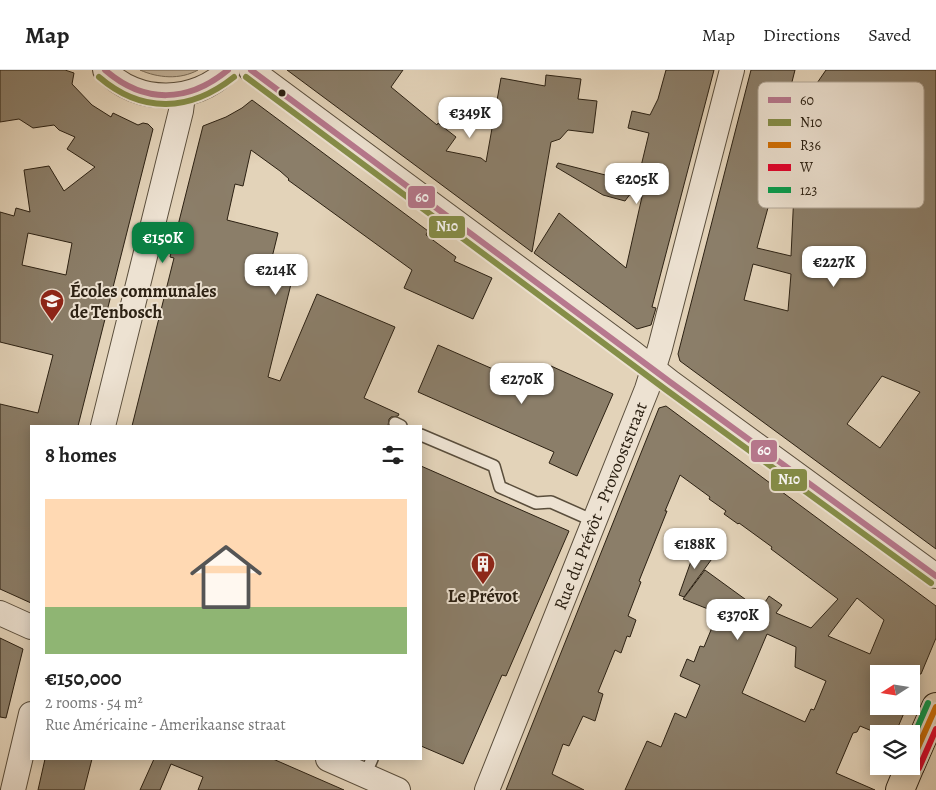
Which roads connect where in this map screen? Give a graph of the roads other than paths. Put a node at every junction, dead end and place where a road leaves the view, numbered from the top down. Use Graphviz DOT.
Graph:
graph roads {
  1 [pos="105,70"];
  2 [pos="228,70"];
  3 [pos="251,70"];
  4 [pos="732,70"];
  5 [pos="183,95"];
  6 [pos="653,369"];
  7 [pos="103,425"];
  8 [pos="422,435"];
  9 [pos="594,520"];
  10 [pos="936,576"];
  11 [pos="0,613"];
  12 [pos="30,627"];
  13 [pos="936,707"];
  14 [pos="30,718"];
  15 [pos="920,744"];
  16 [pos="333,760"];
  17 [pos="369,767"];
  18 [pos="907,775"];
  19 [pos="12,790"];
  20 [pos="398,790"];
  21 [pos="487,790"];
  22 [pos="900,790"];
  1 -- 5 [label="street"];
  2 -- 5 [label="street"];
  3 -- 6 [label="street"];
  4 -- 6 [label="street, Rue du Prévôt - Provooststraat"];
  5 -- 7 [label="street"];
  6 -- 9 [label="street, Rue du Prévôt - Provooststraat"];
  6 -- 10 [label="street"];
  8 -- 9 [label="lane"];
  9 -- 21 [label="street, Rue du Prévôt - Provooststraat"];
  11 -- 12 [label="street"];
  13 -- 15 [label="main road"];
  14 -- 19 [label="street"];
  16 -- 17 [label="street"];
  17 -- 20 [label="street"];
  18 -- 22 [label="main road"];
}
